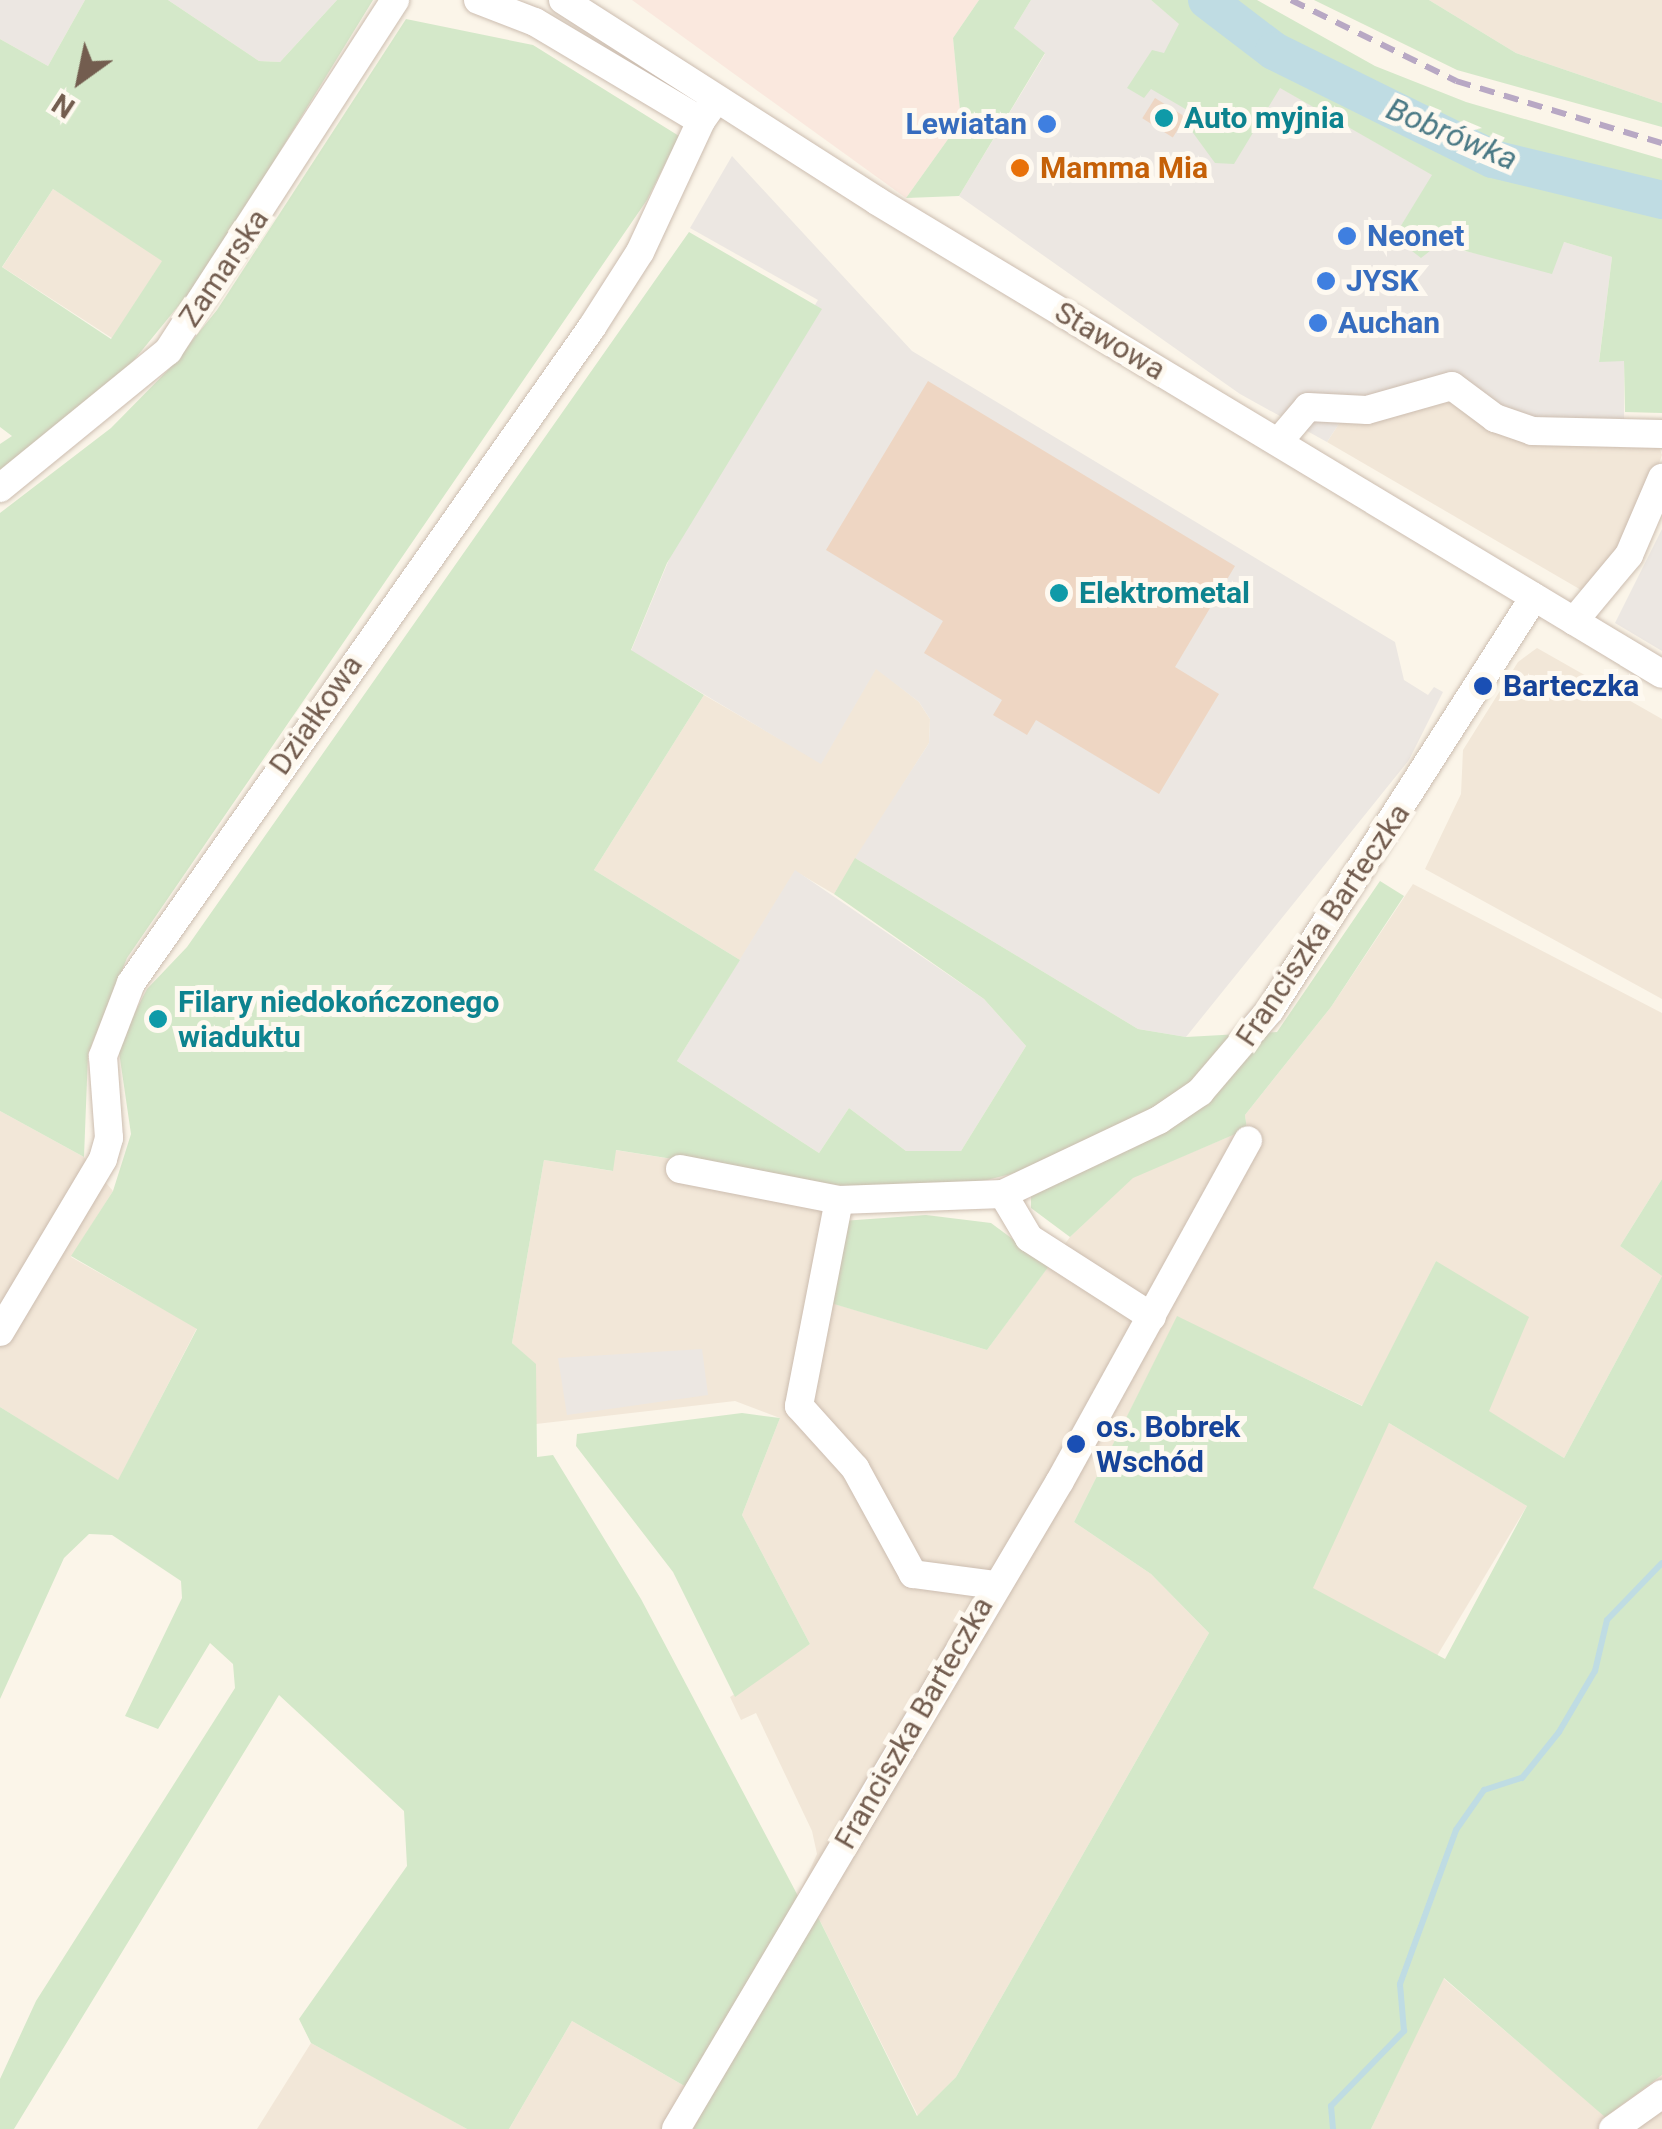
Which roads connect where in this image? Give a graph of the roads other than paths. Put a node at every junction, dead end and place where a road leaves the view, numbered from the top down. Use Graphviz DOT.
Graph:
graph roads {
  1 [pos="395,0"];
  2 [pos="478,0"];
  3 [pos="563,0"];
  4 [pos="709,110"];
  5 [pos="1662,434"];
  6 [pos="1280,440"];
  7 [pos="1662,478"];
  8 [pos="0,488"];
  9 [pos="1534,597"];
  10 [pos="1574,621"];
  11 [pos="1662,674"];
  12 [pos="1248,1141"];
  13 [pos="680,1170"];
  14 [pos="1002,1194"];
  15 [pos="840,1200"];
  16 [pos="1152,1318"];
  17 [pos="0,1332"];
  18 [pos="994,1585"];
  19 [pos="1662,2094"];
  20 [pos="676,2129"];
  21 [pos="1613,2129"];
  1 -- 8 [label="street, Zamarska"];
  2 -- 4 [label="street"];
  3 -- 4 [label="street, Stawowa"];
  4 -- 6 [label="street, Stawowa"];
  4 -- 17 [label="street, Działkowa"];
  5 -- 6 [label="street"];
  6 -- 9 [label="street, Stawowa"];
  7 -- 10 [label="street"];
  9 -- 10 [label="street, Stawowa"];
  9 -- 14 [label="street, Franciszka Barteczka"];
  10 -- 11 [label="street, Stawowa"];
  12 -- 16 [label="street, Franciszka Barteczka"];
  13 -- 15 [label="street"];
  14 -- 15 [label="street"];
  14 -- 16 [label="street"];
  15 -- 18 [label="street"];
  16 -- 18 [label="street, Franciszka Barteczka"];
  18 -- 20 [label="street, Franciszka Barteczka"];
  19 -- 21 [label="street"];
}
